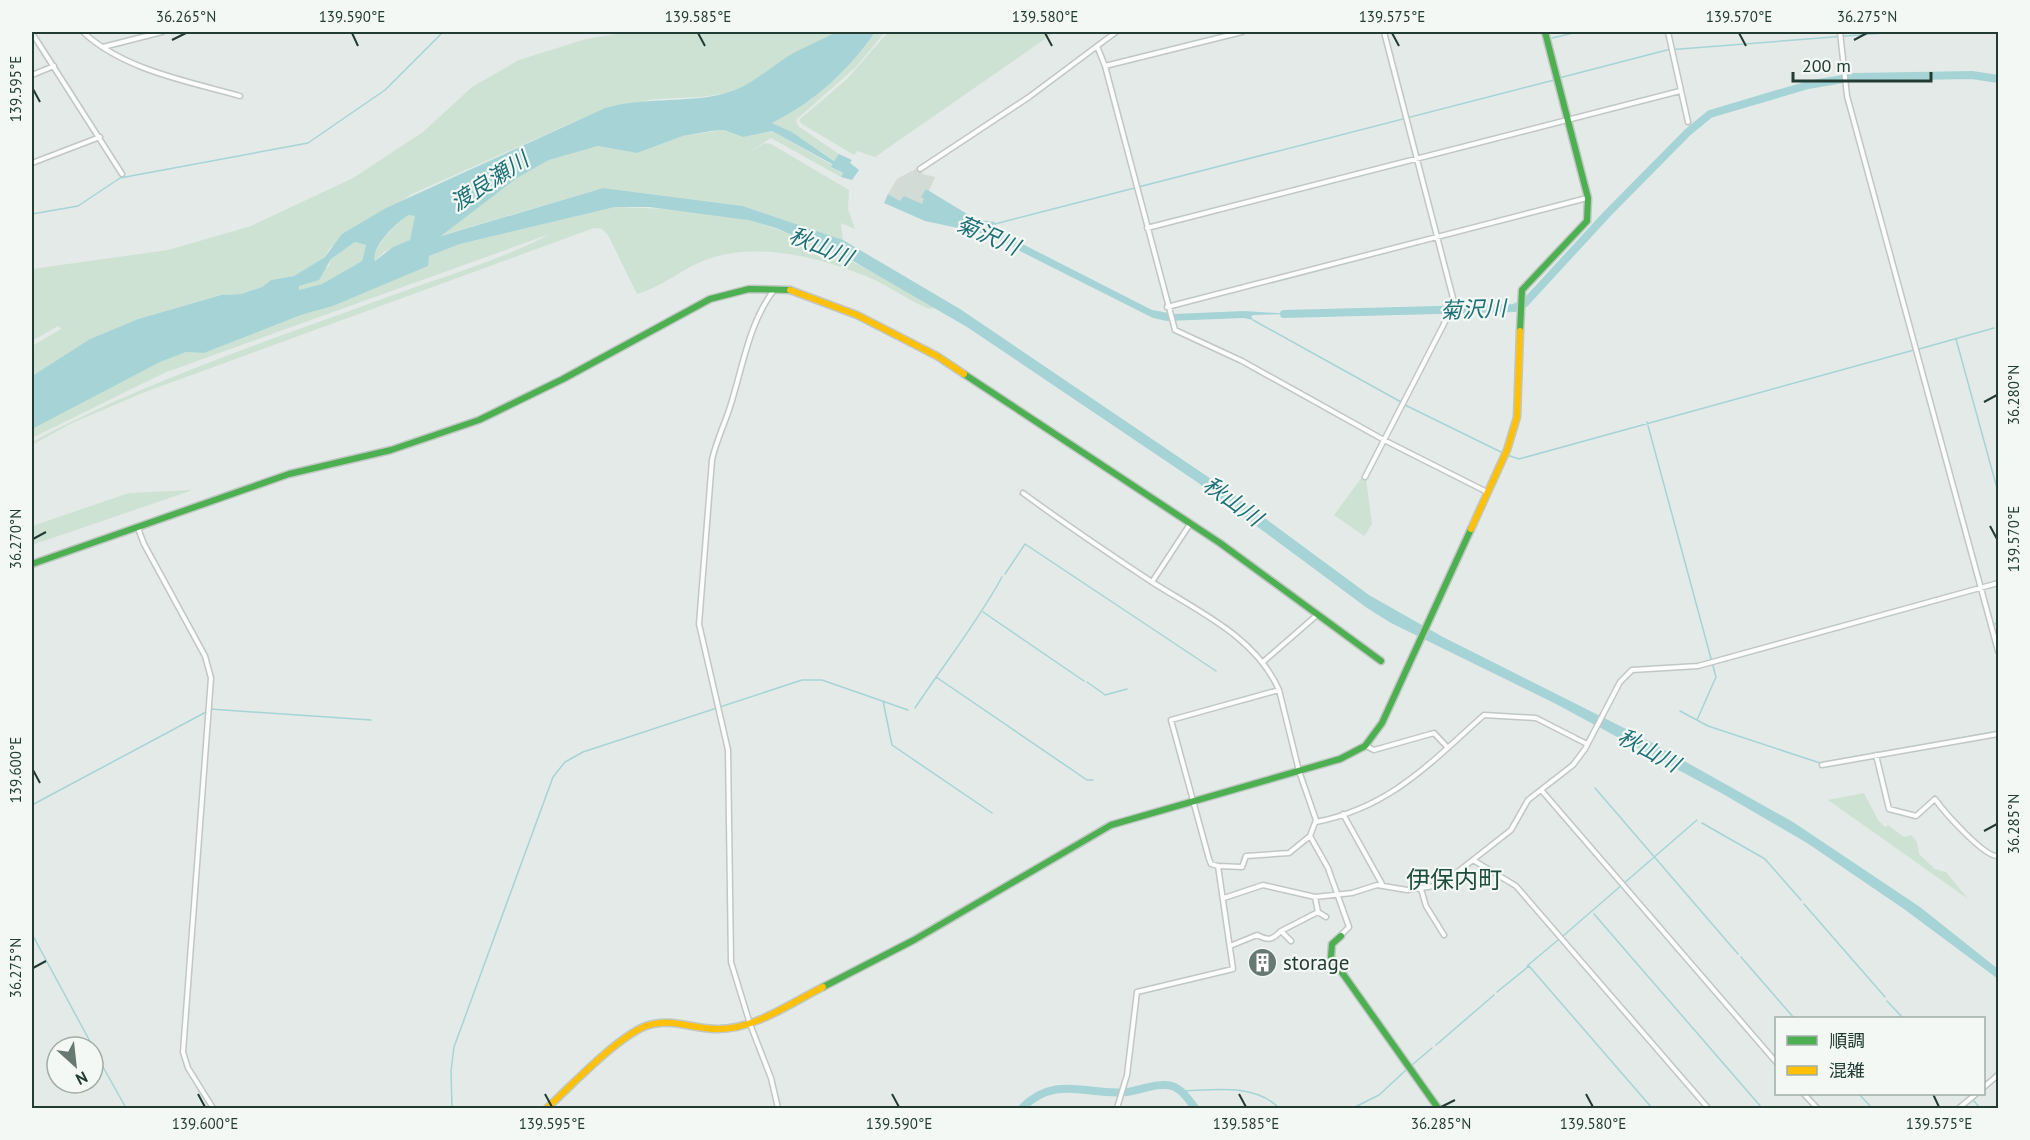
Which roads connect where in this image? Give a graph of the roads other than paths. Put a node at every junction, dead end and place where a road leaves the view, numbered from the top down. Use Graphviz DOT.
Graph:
graph roads {
  1 [pos="83,32"];
  2 [pos="162,32"];
  3 [pos="1116,32"];
  4 [pos="1242,32"];
  5 [pos="1384,32"];
  6 [pos="1545,32"];
  7 [pos="1668,32"];
  8 [pos="1840,32"];
  9 [pos="32,33"];
  10 [pos="1097,46"];
  11 [pos="102,47"];
  12 [pos="54,66"];
  13 [pos="1105,66"];
  14 [pos="32,75"];
  15 [pos="1680,91"];
  16 [pos="240,96"];
  17 [pos="1568,120"];
  18 [pos="1688,122"];
  19 [pos="100,138"];
  20 [pos="1417,159"];
  21 [pos="32,163"];
  22 [pos="920,169"];
  23 [pos="122,174"];
  24 [pos="1588,198"];
  25 [pos="1147,228"];
  26 [pos="1437,237"];
  27 [pos="775,289"];
  28 [pos="1454,302"];
  29 [pos="1168,309"];
  30 [pos="1446,320"];
  31 [pos="1384,440"];
  32 [pos="1365,477"];
  33 [pos="1487,492"];
  34 [pos="1023,493"];
  35 [pos="1190,524"];
  36 [pos="140,527"];
  37 [pos="32,564"];
  38 [pos="1152,582"];
  39 [pos="1998,583"];
  40 [pos="1981,588"];
  41 [pos="1317,615"];
  42 [pos="1998,651"];
  43 [pos="1381,661"];
  44 [pos="1263,662"];
  45 [pos="1279,690"];
  46 [pos="1998,734"];
  47 [pos="1588,743"];
  48 [pos="1365,746"];
  49 [pos="1448,748"];
  50 [pos="1876,755"];
  51 [pos="1822,765"];
  52 [pos="1299,771"];
  53 [pos="1542,791"];
  54 [pos="1192,800"];
  55 [pos="1342,814"];
  56 [pos="1316,822"];
  57 [pos="1310,836"];
  58 [pos="1998,856"];
  59 [pos="1473,860"];
  60 [pos="1218,866"];
  61 [pos="1382,884"];
  62 [pos="1421,889"];
  63 [pos="1337,896"];
  64 [pos="1315,897"];
  65 [pos="1224,898"];
  66 [pos="1318,912"];
  67 [pos="1326,917"];
  68 [pos="1281,931"];
  69 [pos="1444,935"];
  70 [pos="1341,936"];
  71 [pos="1291,941"];
  72 [pos="1230,946"];
  73 [pos="750,1024"];
  74 [pos="1775,1061"];
  75 [pos="1998,1075"];
  76 [pos="1985,1085"];
  77 [pos="1805,1095"];
  78 [pos="1975,1095"];
  79 [pos="213,1108"];
  80 [pos="547,1108"];
  81 [pos="778,1108"];
  82 [pos="1116,1108"];
  83 [pos="1438,1108"];
  84 [pos="1708,1108"];
  85 [pos="1817,1108"];
  86 [pos="1959,1108"];
  1 -- 11 [label="street"];
  2 -- 11 [label="street"];
  3 -- 10 [label="street"];
  4 -- 13 [label="street"];
  5 -- 20 [label="street"];
  6 -- 17 [label="street"];
  7 -- 15 [label="street"];
  8 -- 40 [label="street"];
  9 -- 12 [label="street"];
  10 -- 13 [label="street"];
  10 -- 22 [label="street"];
  11 -- 16 [label="street"];
  12 -- 14 [label="street"];
  12 -- 19 [label="street"];
  13 -- 25 [label="street"];
  15 -- 17 [label="street"];
  15 -- 18 [label="street"];
  17 -- 20 [label="street"];
  17 -- 24 [label="street"];
  19 -- 21 [label="street"];
  19 -- 23 [label="street"];
  20 -- 25 [label="street"];
  20 -- 26 [label="street"];
  24 -- 26 [label="street"];
  24 -- 33 [label="street"];
  25 -- 29 [label="street"];
  26 -- 28 [label="street"];
  26 -- 29 [label="street"];
  27 -- 35 [label="street"];
  27 -- 36 [label="street"];
  27 -- 73 [label="street"];
  29 -- 31 [label="street"];
  30 -- 31 [label="street"];
  31 -- 32 [label="street"];
  31 -- 33 [label="street"];
  33 -- 48 [label="street"];
  34 -- 38 [label="street"];
  35 -- 38 [label="street"];
  35 -- 41 [label="street"];
  36 -- 37 [label="street"];
  36 -- 79 [label="street"];
  38 -- 44 [label="street"];
  39 -- 40 [label="street"];
  40 -- 42 [label="street"];
  40 -- 47 [label="street"];
  41 -- 43 [label="street"];
  41 -- 44 [label="street"];
  44 -- 45 [label="street"];
  45 -- 52 [label="street"];
  45 -- 54 [label="street"];
  46 -- 50 [label="street"];
  47 -- 49 [label="street"];
  47 -- 53 [label="street"];
  48 -- 49 [label="street"];
  48 -- 52 [label="street"];
  49 -- 55 [label="street"];
  50 -- 51 [label="street"];
  50 -- 58 [label="street"];
  52 -- 54 [label="street"];
  52 -- 56 [label="street"];
  53 -- 59 [label="street"];
  53 -- 74 [label="street"];
  54 -- 60 [label="street"];
  54 -- 73 [label="street"];
  55 -- 56 [label="street"];
  55 -- 61 [label="street"];
  56 -- 57 [label="street"];
  57 -- 60 [label="street"];
  57 -- 63 [label="street"];
  59 -- 62 [label="street"];
  59 -- 84 [label="street"];
  60 -- 65 [label="street"];
  61 -- 62 [label="street"];
  61 -- 63 [label="street"];
  62 -- 69 [label="street"];
  63 -- 64 [label="street"];
  63 -- 70 [label="street"];
  64 -- 65 [label="street"];
  64 -- 66 [label="street"];
  65 -- 72 [label="street"];
  66 -- 67 [label="street"];
  66 -- 68 [label="street"];
  68 -- 71 [label="street"];
  68 -- 72 [label="street"];
  70 -- 83 [label="street"];
  72 -- 82 [label="street"];
  73 -- 80 [label="street"];
  73 -- 81 [label="street"];
  75 -- 76 [label="street"];
  77 -- 85 [label="street"];
  78 -- 86 [label="street"];
}
